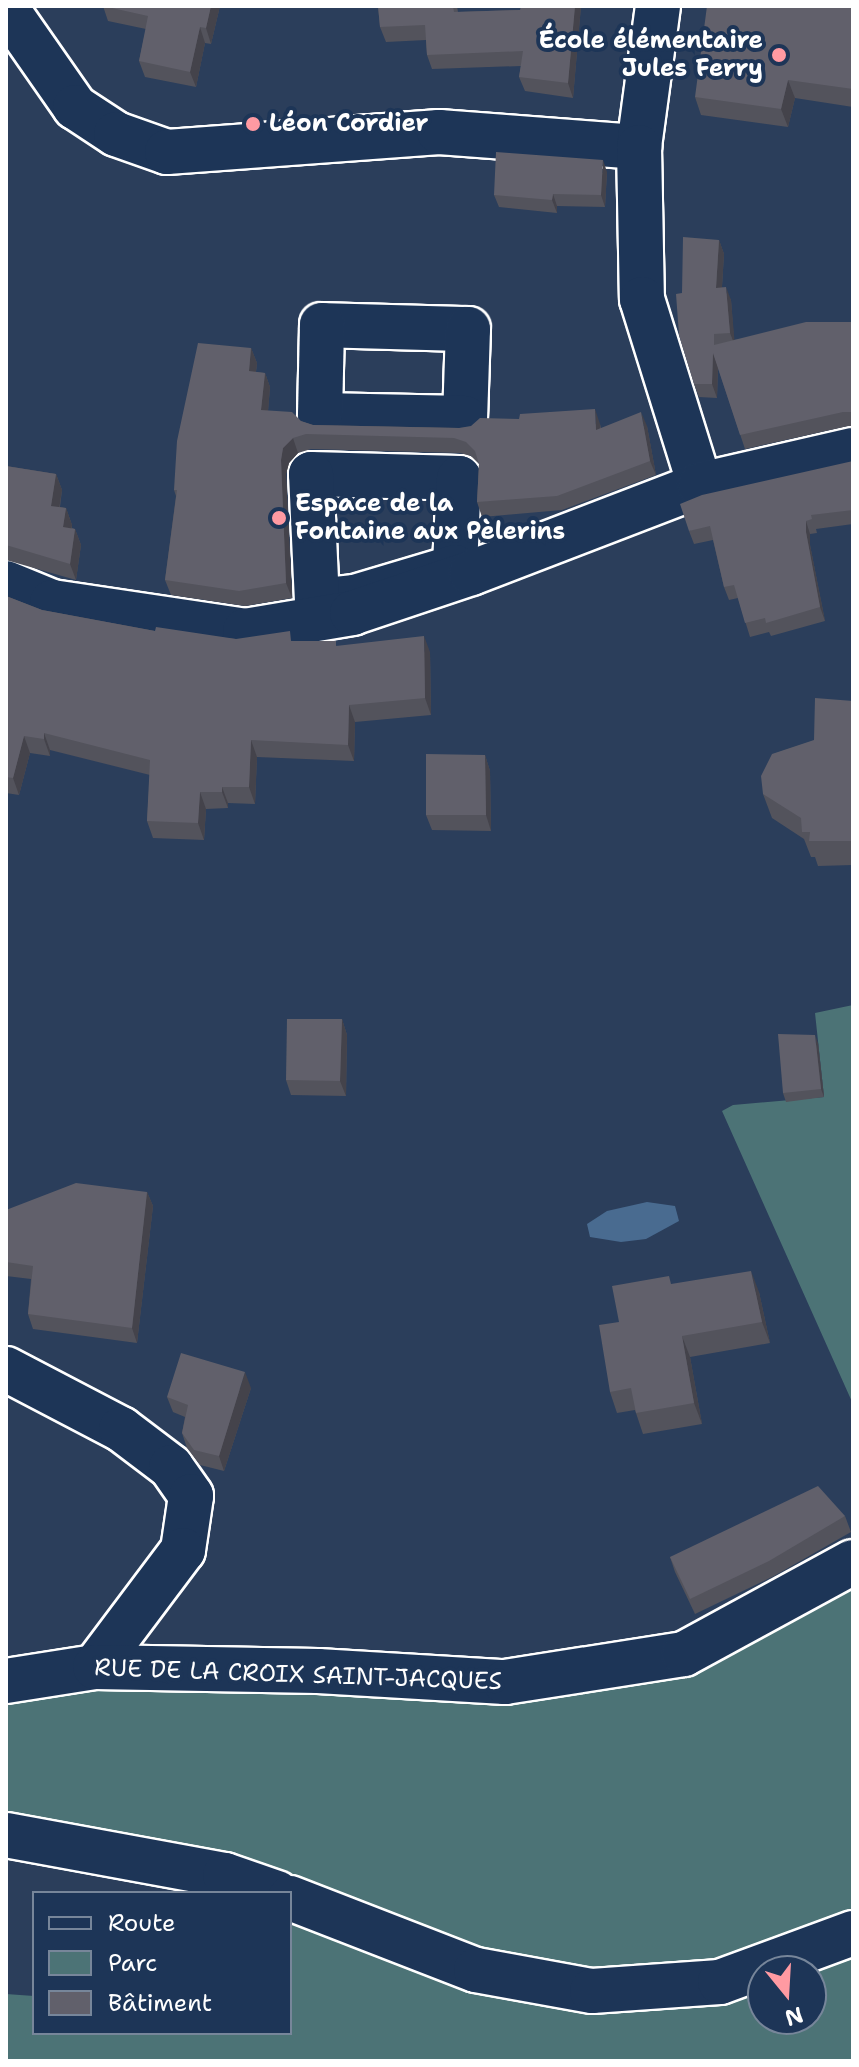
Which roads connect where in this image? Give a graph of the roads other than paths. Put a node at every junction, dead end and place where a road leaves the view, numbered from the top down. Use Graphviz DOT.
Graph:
graph roads {
  1 [pos="658,6"];
  2 [pos="6,8"];
  3 [pos="639,147"];
  4 [pos="853,450"];
  5 [pos="700,485"];
  6 [pos="6,583"];
  7 [pos="6,1369"];
  8 [pos="853,1562"];
  9 [pos="95,1667"];
  10 [pos="6,1681"];
  11 [pos="6,1835"];
  12 [pos="271,1891"];
  13 [pos="292,1899"];
  14 [pos="853,1933"];
  1 -- 3 [label="street"];
  2 -- 3 [label="street"];
  3 -- 5 [label="street"];
  4 -- 5 [label="street"];
  5 -- 6 [label="street"];
  7 -- 9 [label="street"];
  8 -- 9 [label="street, RUE DE LA CROIX SAINT-JACQUES"];
  9 -- 10 [label="street, RUE DE LA CROIX SAINT-JACQUES"];
  11 -- 12 [label="street"];
  13 -- 14 [label="street"];
}
